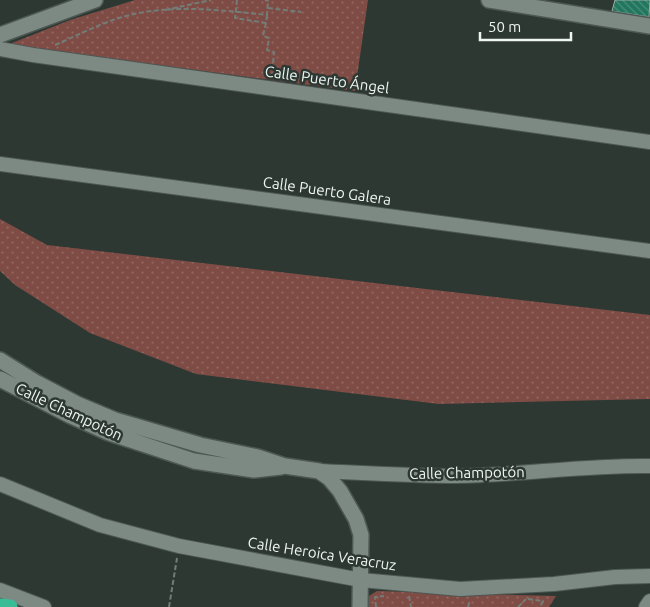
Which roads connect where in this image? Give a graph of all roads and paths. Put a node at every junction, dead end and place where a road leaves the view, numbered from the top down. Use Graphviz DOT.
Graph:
graph roads {
  1 [pos="95,0"];
  2 [pos="211,0"];
  3 [pos="237,0"];
  4 [pos="265,0"];
  5 [pos="489,0"];
  6 [pos="523,3"];
  7 [pos="268,8"];
  8 [pos="236,11"];
  9 [pos="155,12"];
  10 [pos="301,12"];
  11 [pos="267,14"];
  12 [pos="266,23"];
  13 [pos="650,26"];
  14 [pos="0,35"];
  15 [pos="52,46"];
  16 [pos="0,49"];
  17 [pos="271,89"];
  18 [pos="650,142"];
  19 [pos="0,164"];
  20 [pos="650,251"];
  21 [pos="0,360"];
  22 [pos="0,379"];
  23 [pos="285,466"];
  24 [pos="650,466"];
  25 [pos="319,471"];
  26 [pos="0,484"];
  27 [pos="179,546"];
  28 [pos="650,576"];
  29 [pos="360,580"];
  30 [pos="0,590"];
  31 [pos="408,591"];
  32 [pos="650,601"];
  33 [pos="0,606"];
  34 [pos="10,607"];
  35 [pos="44,607"];
  36 [pos="169,607"];
  37 [pos="360,607"];
  38 [pos="411,607"];
  39 [pos="518,607"];
  40 [pos="540,607"];
  41 [pos="646,607"];
  1 -- 14 [label="street"];
  2 -- 9 [label="path"];
  3 -- 8 [label="path"];
  4 -- 7 [label="path"];
  5 -- 6 [label="street"];
  6 -- 13 [label="street"];
  7 -- 10 [label="path"];
  7 -- 11 [label="path"];
  8 -- 9 [label="path"];
  8 -- 11 [label="path"];
  8 -- 12 [label="path"];
  9 -- 15 [label="path"];
  11 -- 12 [label="path"];
  12 -- 17 [label="path"];
  16 -- 17 [label="street, Calle Puerto Ángel"];
  17 -- 18 [label="street, Calle Puerto Ángel"];
  19 -- 20 [label="street, Calle Puerto Galera"];
  21 -- 23 [label="street, Calle Champotón"];
  22 -- 23 [label="street, Calle Champotón"];
  23 -- 25 [label="street, Calle Champotón"];
  24 -- 25 [label="street, Calle Champotón"];
  25 -- 29 [label="street"];
  26 -- 27 [label="street, Calle Heroica Veracruz"];
  27 -- 29 [label="street, Calle Heroica Veracruz"];
  27 -- 36 [label="path"];
  28 -- 29 [label="street, Calle Heroica Veracruz"];
  29 -- 37 [label="street"];
  30 -- 35 [label="street"];
  31 -- 38 [label="path"];
  32 -- 41 [label="street"];
  33 -- 34 [label="highway"];
  39 -- 40 [label="path"];
}
